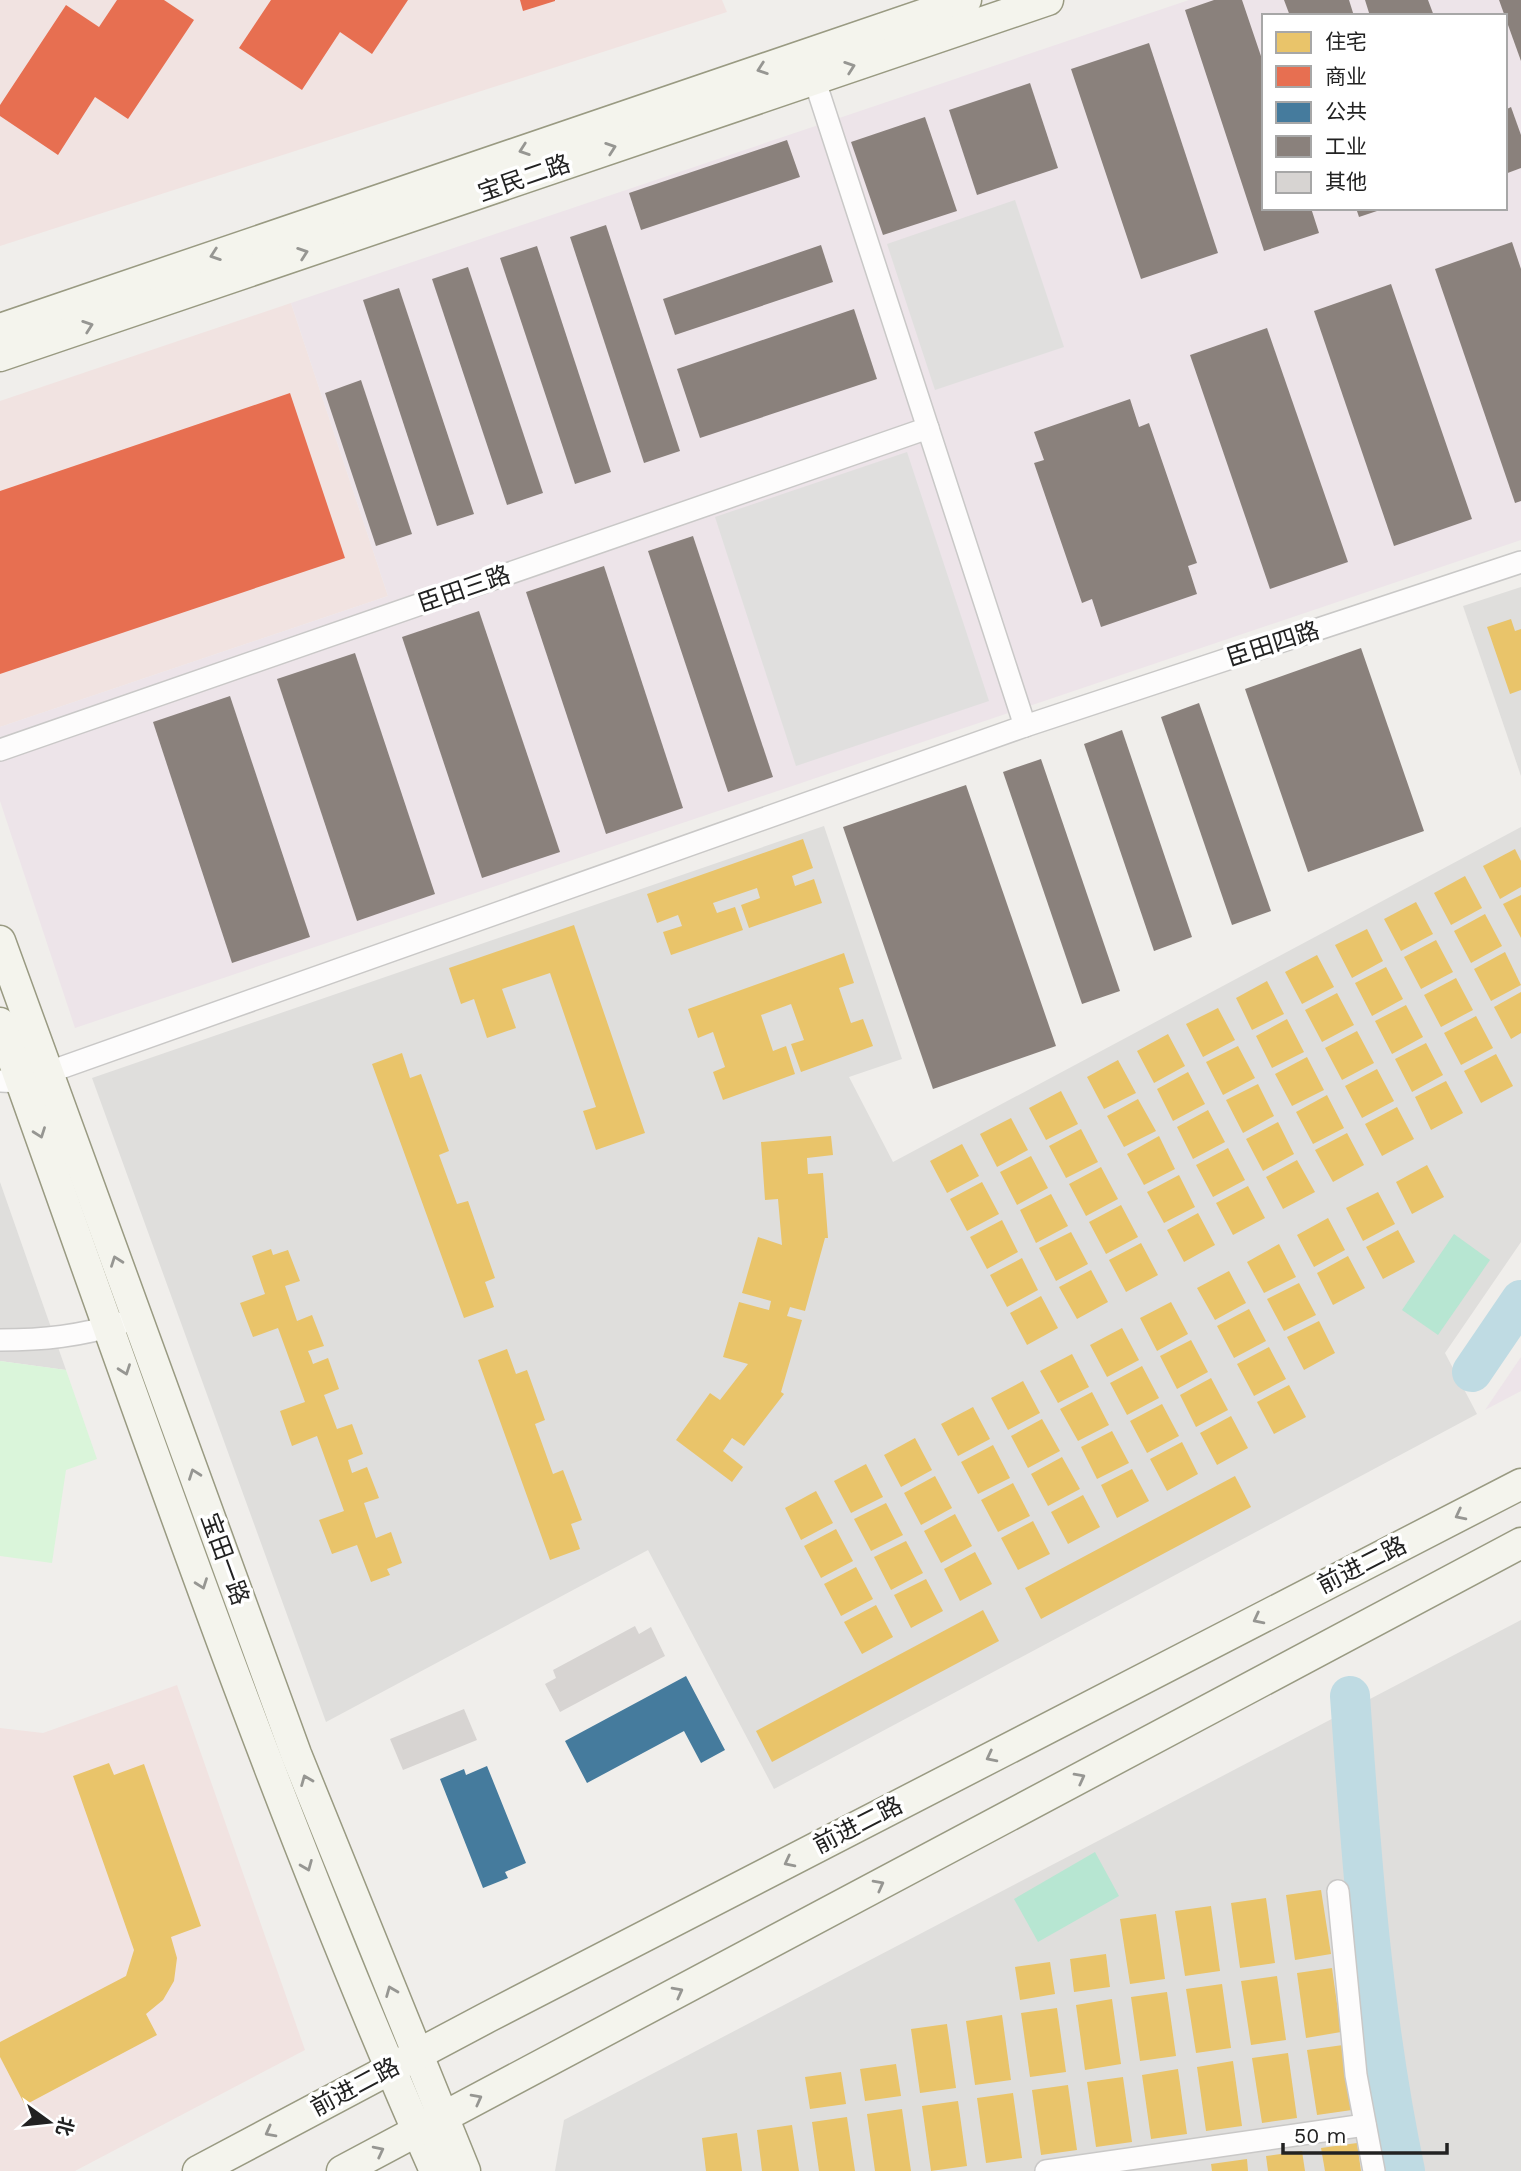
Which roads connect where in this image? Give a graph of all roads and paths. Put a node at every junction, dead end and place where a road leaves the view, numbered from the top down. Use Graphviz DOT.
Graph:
graph roads {
  1 [pos="966,0"];
  2 [pos="1048,0"];
  3 [pos="810,67"];
  4 [pos="0,328"];
  5 [pos="39,329"];
  6 [pos="0,356"];
  7 [pos="928,428"];
  8 [pos="1521,562"];
  9 [pos="1025,726"];
  10 [pos="0,750"];
  11 [pos="0,942"];
  12 [pos="0,1023"];
  13 [pos="23,1079"];
  14 [pos="123,1322"];
  15 [pos="0,1340"];
  16 [pos="1521,1483"];
  17 [pos="1521,1543"];
  18 [pos="1338,1891"];
  19 [pos="417,2054"];
  20 [pos="390,2068"];
  21 [pos="430,2124"];
  22 [pos="1365,2125"];
  23 [pos="198,2171"];
  24 [pos="342,2171"];
  25 [pos="435,2171"];
  26 [pos="465,2171"];
  27 [pos="1046,2171"];
  28 [pos="1374,2171"];
  1 -- 3 [label="main road, 宝民二路"];
  3 -- 2 [label="main road, 宝民二路, one-way"];
  3 -- 5 [label="main road, 宝民二路"];
  3 -- 7 [label="street"];
  4 -- 5 [label="main road, 宝民二路"];
  5 -- 6 [label="main road, 宝民二路"];
  7 -- 9 [label="street"];
  7 -- 10 [label="street, 臣田三路"];
  8 -- 9 [label="street, 臣田四路"];
  9 -- 13 [label="street, 臣田四路"];
  11 -- 13 [label="main road, 宝田一路"];
  12 -- 13 [label="main road, 宝田一路"];
  13 -- 14 [label="main road, 宝田一路"];
  14 -- 15 [label="street"];
  19 -- 14 [label="main road, 宝田一路, one-way"];
  14 -- 20 [label="main road, 宝田一路, one-way"];
  16 -- 19 [label="main road, 前进二路, one-way"];
  21 -- 17 [label="main road, one-way"];
  18 -- 22 [label="street"];
  19 -- 20 [label="main road, 前进二路"];
  19 -- 21 [label="main road, 宝田一路"];
  20 -- 21 [label="main road, 宝田一路"];
  20 -- 23 [label="main road, 前进二路, one-way"];
  24 -- 21 [label="main road, one-way"];
  21 -- 25 [label="main road, 宝田一路"];
  21 -- 26 [label="main road, 宝田一路"];
  22 -- 27 [label="street"];
  22 -- 28 [label="street"];
}
